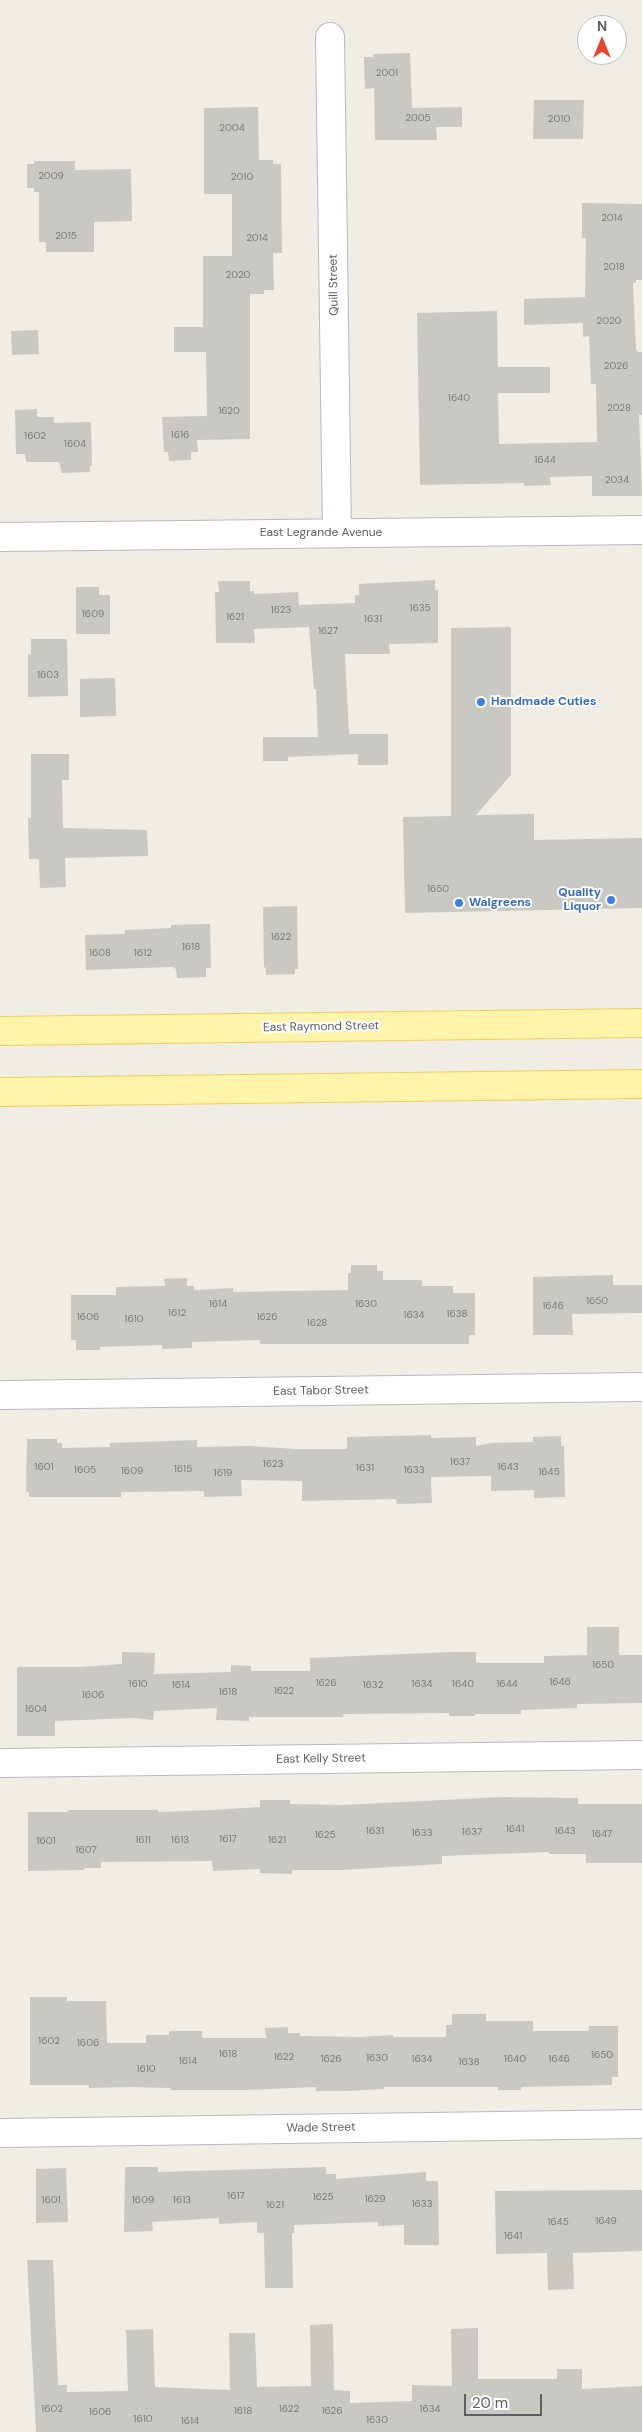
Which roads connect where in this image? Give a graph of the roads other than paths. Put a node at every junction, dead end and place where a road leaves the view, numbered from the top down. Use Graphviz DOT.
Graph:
graph roads {
  1 [pos="330,37"];
  2 [pos="642,530"];
  3 [pos="337,533"];
  4 [pos="0,537"];
  5 [pos="642,1023"];
  6 [pos="0,1031"];
  7 [pos="642,1084"];
  8 [pos="0,1092"];
  9 [pos="642,1387"];
  10 [pos="0,1395"];
  11 [pos="642,1754"];
  12 [pos="0,1762"];
  13 [pos="642,2124"];
  14 [pos="0,2133"];
  1 -- 3 [label="street, Quill Street"];
  2 -- 3 [label="street, East Legrande Avenue"];
  3 -- 4 [label="street, East Legrande Avenue"];
  5 -- 6 [label="main road, East Raymond Street"];
  7 -- 8 [label="main road"];
  9 -- 10 [label="street, East Tabor Street"];
  11 -- 12 [label="street, East Kelly Street"];
  13 -- 14 [label="street, Wade Street"];
}
